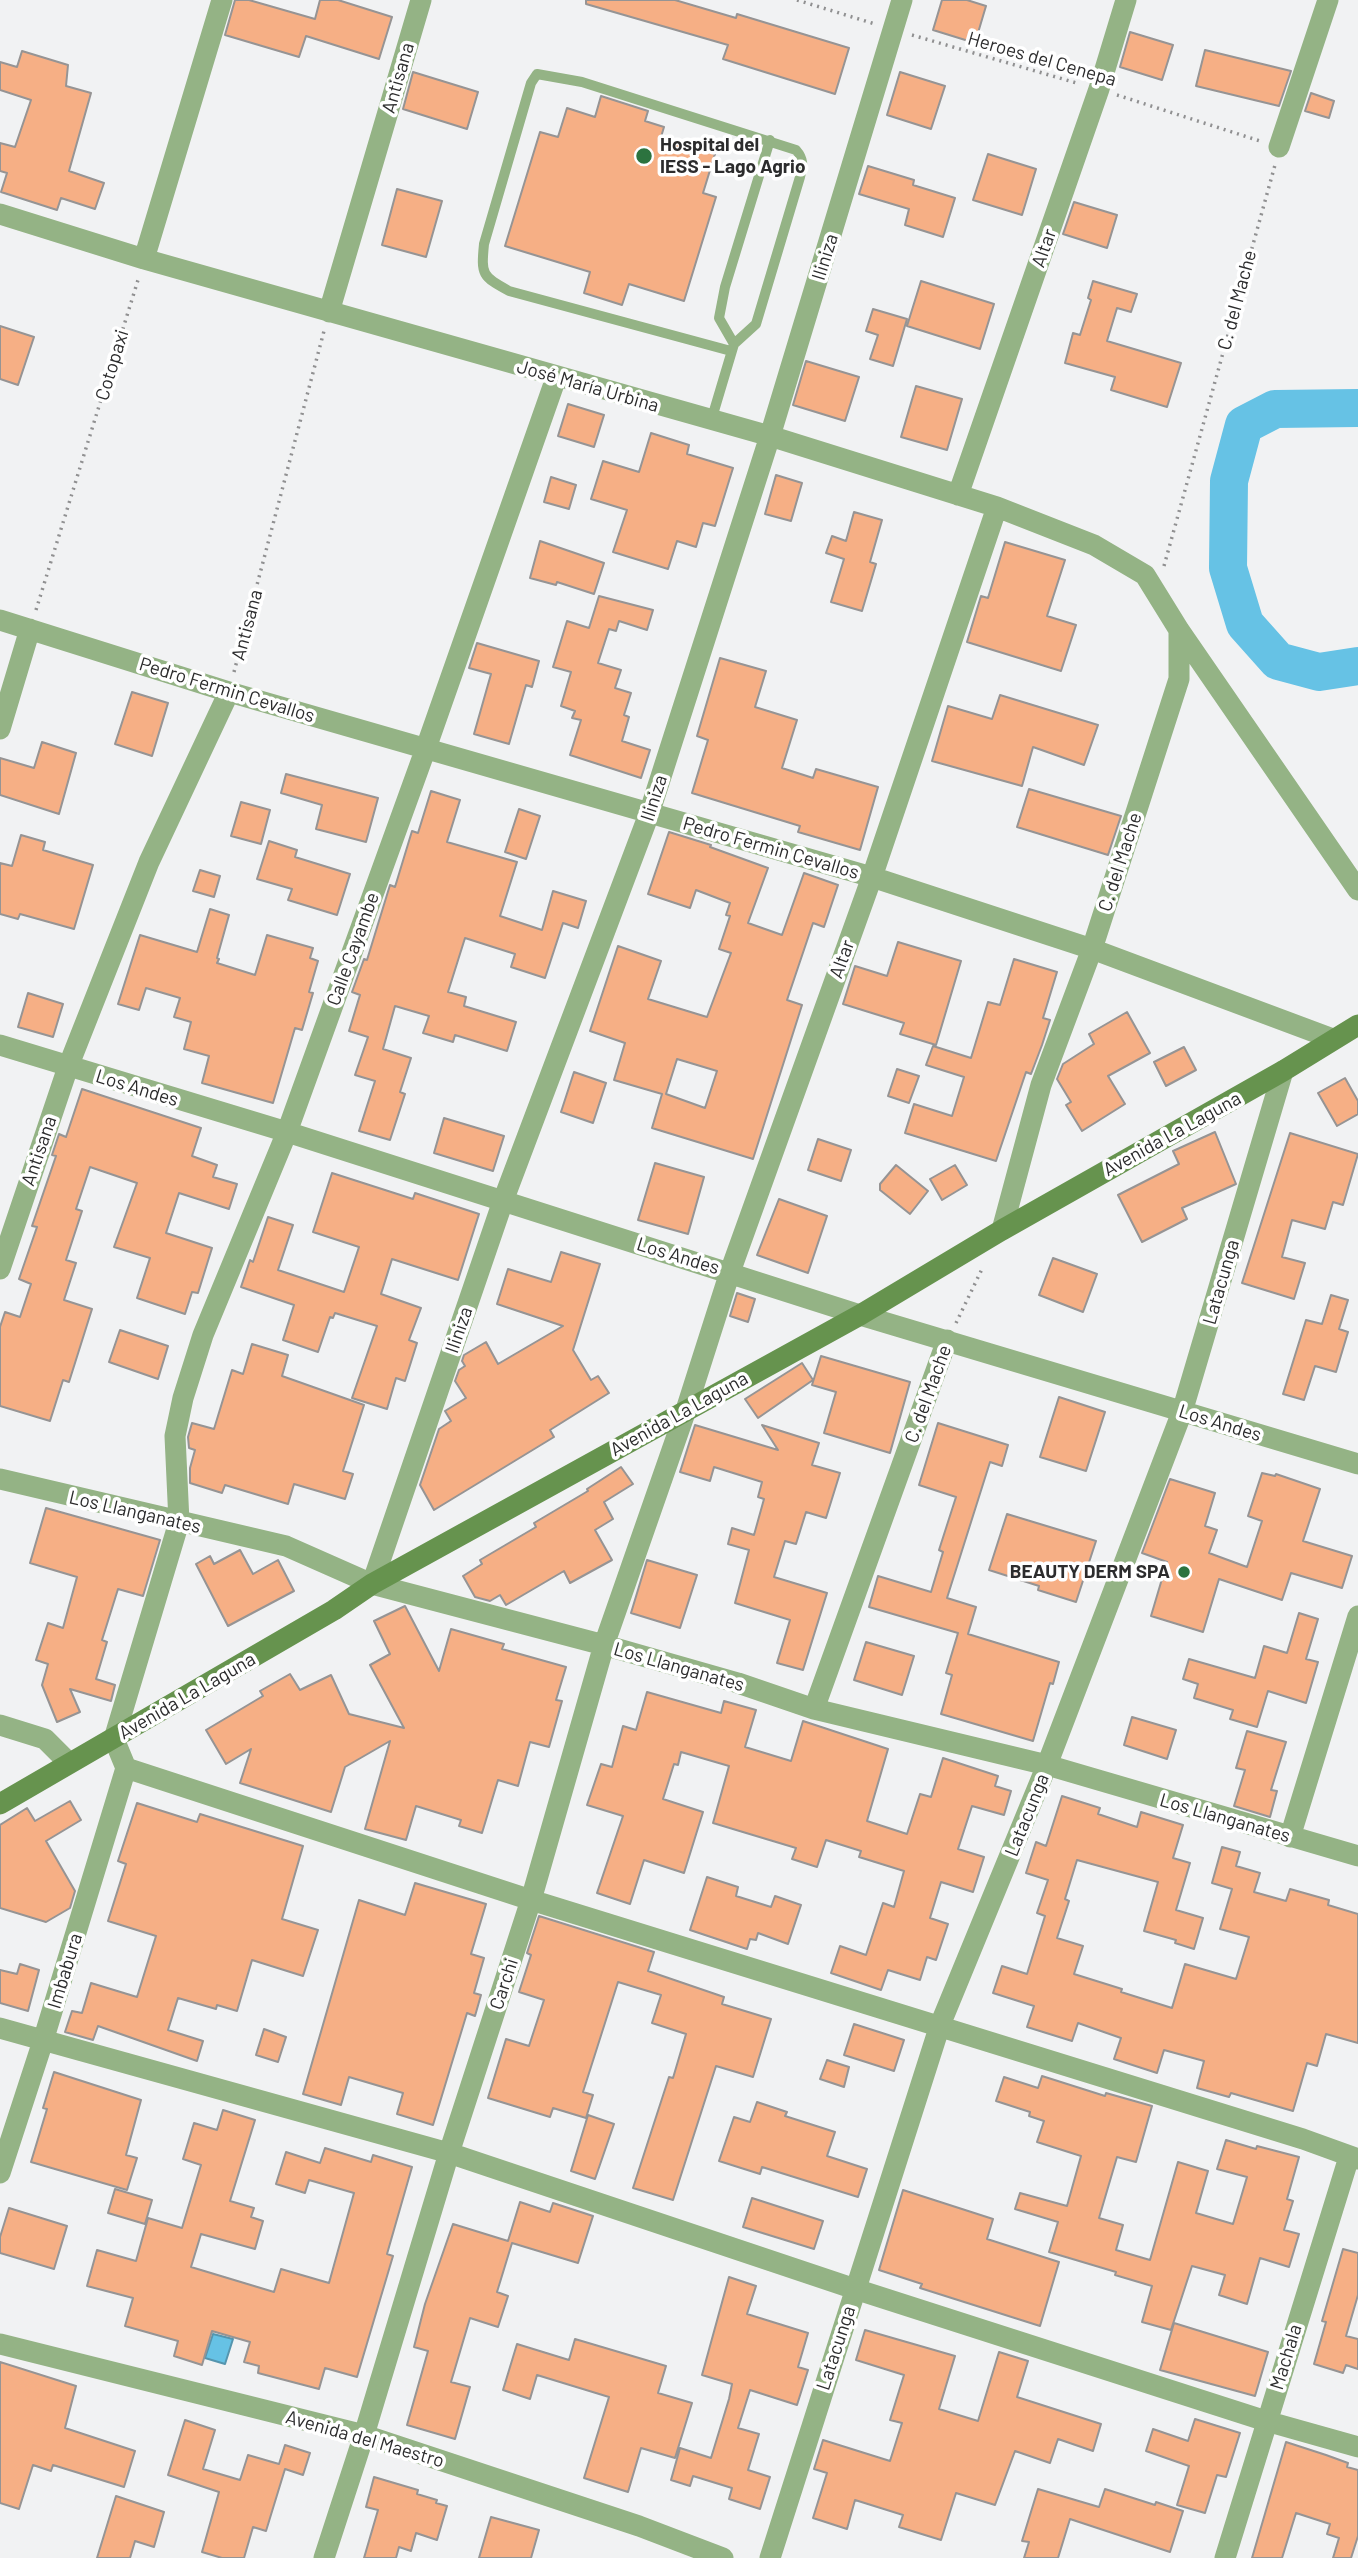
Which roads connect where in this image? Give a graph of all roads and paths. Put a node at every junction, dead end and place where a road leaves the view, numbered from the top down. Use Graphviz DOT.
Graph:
graph roads {
  1 [pos="222,0"];
  2 [pos="421,0"];
  3 [pos="797,0"];
  4 [pos="902,0"];
  5 [pos="1126,0"];
  6 [pos="1328,0"];
  7 [pos="894,30"];
  8 [pos="1099,89"];
  9 [pos="770,140"];
  10 [pos="1279,147"];
  11 [pos="0,214"];
  12 [pos="144,259"];
  13 [pos="329,312"];
  14 [pos="733,348"];
  15 [pos="556,377"];
  16 [pos="712,421"];
  17 [pos="770,436"];
  18 [pos="958,495"];
  19 [pos="997,507"];
  20 [pos="1157,593"];
  21 [pos="0,620"];
  22 [pos="30,629"];
  23 [pos="1179,630"];
  24 [pos="229,692"];
  25 [pos="0,729"];
  26 [pos="426,748"];
  27 [pos="649,814"];
  28 [pos="872,877"];
  29 [pos="1358,890"];
  30 [pos="1092,948"];
  31 [pos="1358,1025"];
  32 [pos="1334,1039"];
  33 [pos="0,1045"];
  34 [pos="68,1067"];
  35 [pos="1283,1071"];
  36 [pos="287,1132"];
  37 [pos="503,1201"];
  38 [pos="1002,1230"];
  39 [pos="983,1267"];
  40 [pos="0,1269"];
  41 [pos="730,1272"];
  42 [pos="860,1315"];
  43 [pos="947,1340"];
  44 [pos="686,1410"];
  45 [pos="1182,1412"];
  46 [pos="1358,1464"];
  47 [pos="0,1479"];
  48 [pos="179,1522"];
  49 [pos="372,1584"];
  50 [pos="1358,1616"];
  51 [pos="604,1645"];
  52 [pos="814,1709"];
  53 [pos="0,1725"];
  54 [pos="114,1739"];
  55 [pos="69,1763"];
  56 [pos="1047,1765"];
  57 [pos="126,1768"];
  58 [pos="0,1804"];
  59 [pos="1290,1837"];
  60 [pos="1358,1856"];
  61 [pos="531,1900"];
  62 [pos="940,2025"];
  63 [pos="0,2028"];
  64 [pos="43,2041"];
  65 [pos="449,2153"];
  66 [pos="1354,2158"];
  67 [pos="0,2173"];
  68 [pos="855,2288"];
  69 [pos="0,2344"];
  70 [pos="1266,2421"];
  71 [pos="364,2435"];
  72 [pos="1358,2447"];
  73 [pos="324,2558"];
  74 [pos="723,2558"];
  75 [pos="769,2558"];
  76 [pos="1225,2558"];
  1 -- 12 [label="street"];
  2 -- 13 [label="street, Antisana"];
  3 -- 7 [label="path, Heroes del Cenepa"];
  4 -- 7 [label="street, Iliniza"];
  5 -- 8 [label="street, Altar"];
  6 -- 10 [label="street"];
  7 -- 8 [label="path, Heroes del Cenepa"];
  7 -- 17 [label="street, Iliniza"];
  8 -- 10 [label="path, Heroes del Cenepa"];
  8 -- 18 [label="street, Altar"];
  9 -- 14 [label="lane"];
  9 -- 14 [label="lane"];
  9 -- 14 [label="lane"];
  10 -- 20 [label="path, C. del Mache"];
  11 -- 12 [label="street, José María Urbina"];
  12 -- 13 [label="street, José María Urbina"];
  12 -- 22 [label="path, Cotopaxi"];
  13 -- 15 [label="street, José María Urbina"];
  13 -- 24 [label="path, Antisana"];
  14 -- 16 [label="lane"];
  15 -- 16 [label="street, José María Urbina"];
  15 -- 26 [label="street, Calle Cayambe"];
  16 -- 17 [label="street, José María Urbina"];
  17 -- 18 [label="street, José María Urbina"];
  17 -- 27 [label="street, Iliniza"];
  18 -- 19 [label="street, José María Urbina"];
  19 -- 20 [label="street, José María Urbina"];
  19 -- 28 [label="street, Altar"];
  20 -- 23 [label="street"];
  21 -- 22 [label="street, Pedro Fermin Cevallos"];
  22 -- 24 [label="street, Pedro Fermin Cevallos"];
  22 -- 25 [label="street"];
  23 -- 29 [label="street"];
  23 -- 30 [label="street, C. del Mache"];
  24 -- 26 [label="street, Pedro Fermin Cevallos"];
  24 -- 34 [label="street, Antisana"];
  26 -- 27 [label="street, Pedro Fermin Cevallos"];
  26 -- 36 [label="street, Calle Cayambe"];
  27 -- 28 [label="street, Pedro Fermin Cevallos"];
  27 -- 37 [label="street, Iliniza"];
  28 -- 30 [label="street, Pedro Fermin Cevallos"];
  28 -- 41 [label="street, Altar"];
  30 -- 32 [label="street, Pedro Fermin Cevallos"];
  30 -- 38 [label="street, C. del Mache"];
  31 -- 32 [label="street, Avenida La Laguna"];
  32 -- 35 [label="street, Avenida La Laguna"];
  33 -- 34 [label="street, Los Andes"];
  34 -- 36 [label="street, Los Andes"];
  34 -- 40 [label="street, Antisana"];
  35 -- 38 [label="street, Avenida La Laguna"];
  35 -- 45 [label="street, Latacunga"];
  36 -- 37 [label="street, Los Andes"];
  36 -- 48 [label="street, Calle Cayambe"];
  37 -- 41 [label="street, Los Andes"];
  37 -- 49 [label="street, Iliniza"];
  38 -- 42 [label="street, Avenida La Laguna"];
  39 -- 43 [label="path, C. del Mache"];
  41 -- 42 [label="street, Los Andes"];
  41 -- 44 [label="street, Altar"];
  42 -- 43 [label="street, Los Andes"];
  42 -- 44 [label="street, Avenida La Laguna"];
  43 -- 45 [label="street, Los Andes"];
  43 -- 52 [label="street, C. del Mache"];
  44 -- 49 [label="street, Avenida La Laguna"];
  44 -- 51 [label="street, Carchi"];
  45 -- 46 [label="street, Los Andes"];
  45 -- 56 [label="street, Latacunga"];
  47 -- 48 [label="street, Los Llanganates"];
  48 -- 49 [label="street, Los Llanganates"];
  48 -- 54 [label="street, Calle Cayambe"];
  49 -- 51 [label="street, Los Llanganates"];
  49 -- 54 [label="street, Avenida La Laguna"];
  50 -- 59 [label="street"];
  51 -- 52 [label="street, Los Llanganates"];
  51 -- 61 [label="street, Carchi"];
  52 -- 56 [label="street, Los Llanganates"];
  53 -- 55 [label="street"];
  54 -- 55 [label="street, Avenida La Laguna"];
  54 -- 57 [label="street"];
  55 -- 58 [label="street, Avenida La Laguna"];
  56 -- 59 [label="street, Los Llanganates"];
  56 -- 62 [label="street, Latacunga"];
  57 -- 61 [label="street"];
  57 -- 64 [label="street, Imbabura"];
  59 -- 60 [label="street, Los Llanganates"];
  61 -- 62 [label="street"];
  61 -- 65 [label="street, Carchi"];
  62 -- 66 [label="street"];
  62 -- 68 [label="street, Latacunga"];
  63 -- 64 [label="street"];
  64 -- 65 [label="street"];
  64 -- 67 [label="street, Imbabura"];
  65 -- 68 [label="street"];
  65 -- 71 [label="street, Carchi"];
  66 -- 70 [label="street, Machala"];
  68 -- 70 [label="street"];
  68 -- 75 [label="street, Latacunga"];
  69 -- 71 [label="street, Avenida del Maestro"];
  70 -- 72 [label="street"];
  70 -- 76 [label="street, Machala"];
  71 -- 73 [label="street, Carchi"];
  71 -- 74 [label="street, Avenida del Maestro"];
}
